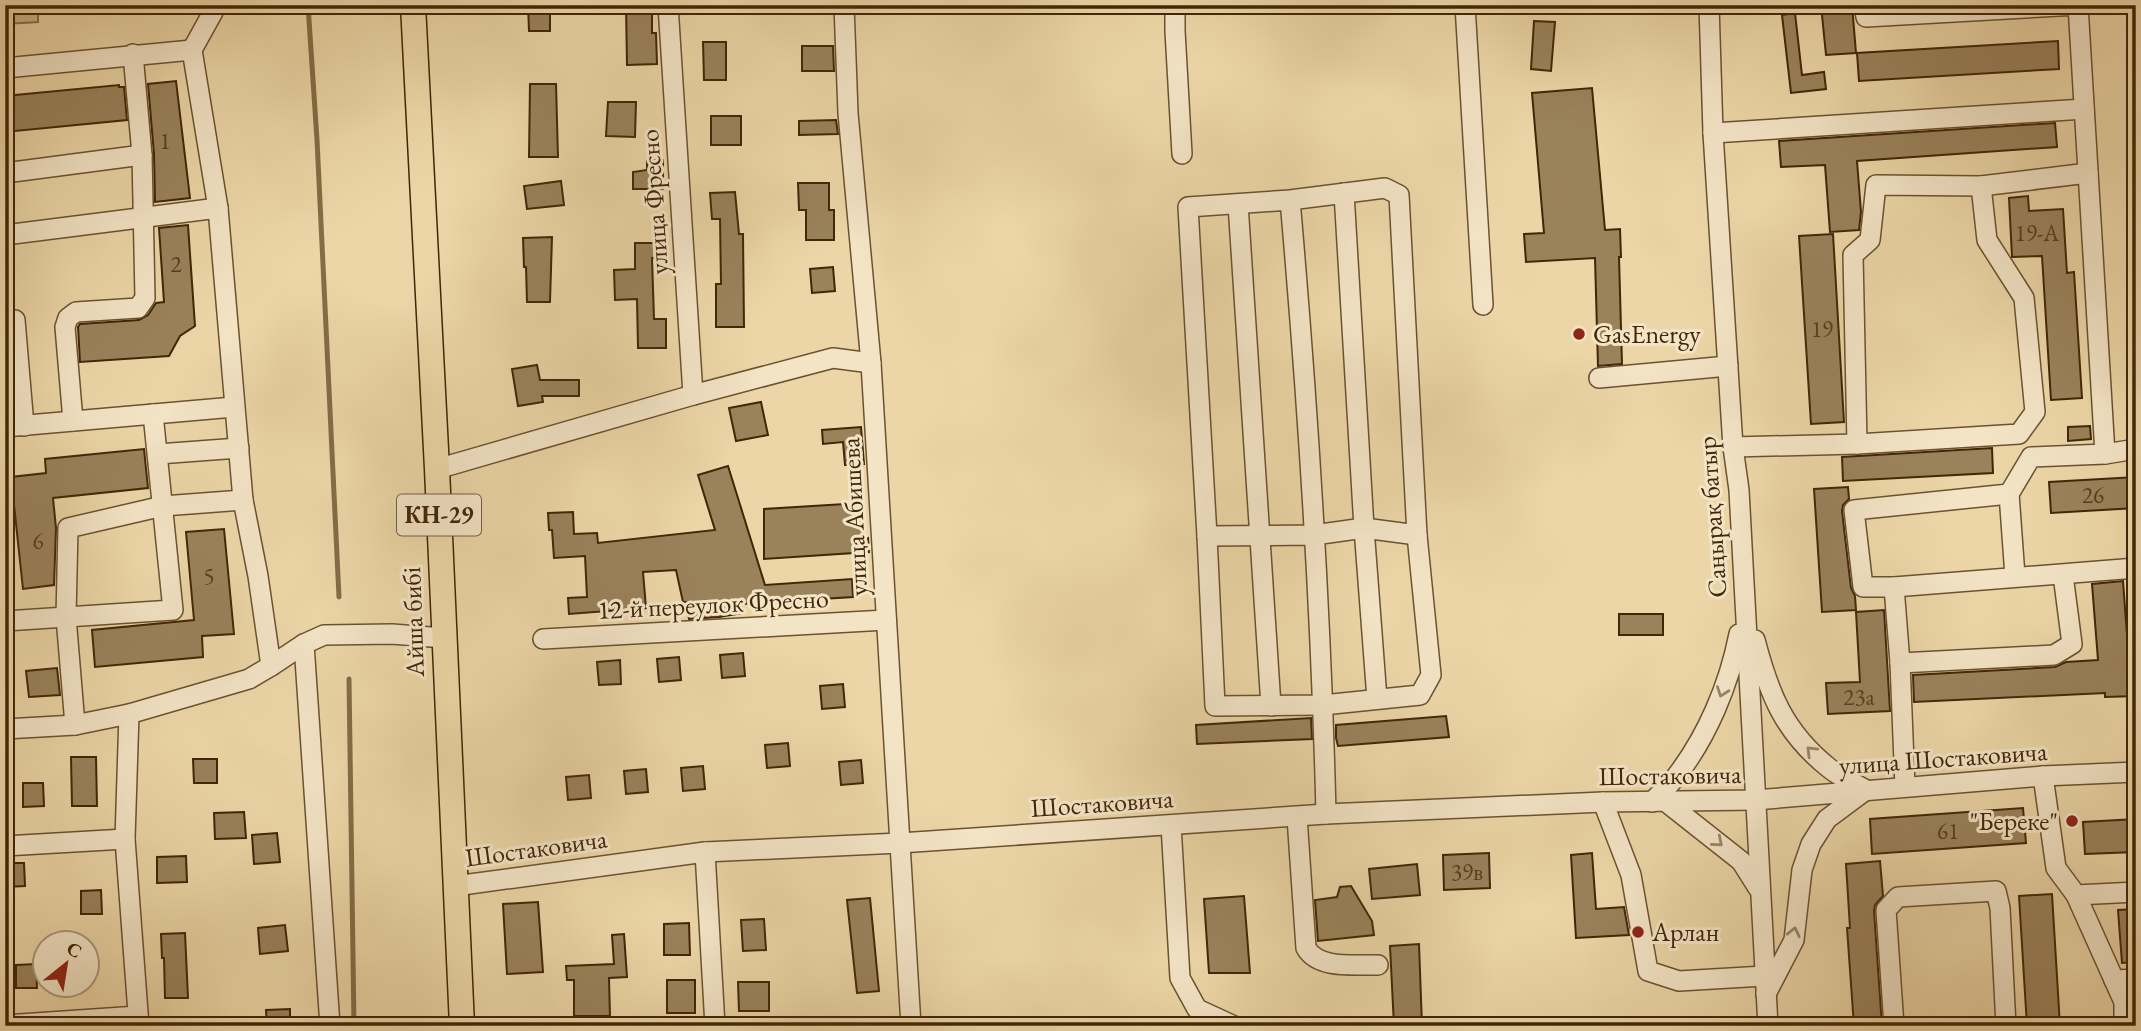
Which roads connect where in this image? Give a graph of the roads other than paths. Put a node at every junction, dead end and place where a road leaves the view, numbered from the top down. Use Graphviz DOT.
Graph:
graph roads {
  1 [pos="212,5"];
  2 [pos="413,5"];
  3 [pos="668,5"];
  4 [pos="844,5"];
  5 [pos="1177,5"];
  6 [pos="1465,5"];
  7 [pos="1709,5"];
  8 [pos="1864,5"];
  9 [pos="1903,10"];
  10 [pos="192,50"];
  11 [pos="133,54"];
  12 [pos="5,68"];
  13 [pos="2084,108"];
  14 [pos="1713,133"];
  15 [pos="1182,154"];
  16 [pos="142,155"];
  17 [pos="5,173"];
  18 [pos="2088,173"];
  19 [pos="1981,186"];
  20 [pos="1344,193"];
  21 [pos="1290,200"];
  22 [pos="1238,204"];
  23 [pos="218,208"];
  24 [pos="145,217"];
  25 [pos="5,235"];
  26 [pos="1483,305"];
  27 [pos="5,321"];
  28 [pos="871,363"];
  29 [pos="1728,366"];
  30 [pos="1599,378"];
  31 [pos="693,395"];
  32 [pos="234,407"];
  33 [pos="153,414"];
  34 [pos="73,421"];
  35 [pos="15,426"];
  36 [pos="2018,434"];
  37 [pos="1857,443"];
  38 [pos="1733,447"];
  39 [pos="239,448"];
  40 [pos="2136,449"];
  41 [pos="158,454"];
  42 [pos="2105,454"];
  43 [pos="2031,457"];
  44 [pos="437,469"];
  45 [pos="2009,494"];
  46 [pos="243,500"];
  47 [pos="163,506"];
  48 [pos="1364,528"];
  49 [pos="1314,535"];
  50 [pos="1417,535"];
  51 [pos="1207,536"];
  52 [pos="1260,536"];
  53 [pos="2136,568"];
  54 [pos="2063,575"];
  55 [pos="2015,576"];
  56 [pos="1894,587"];
  57 [pos="1745,606"];
  58 [pos="66,617"];
  59 [pos="887,620"];
  60 [pos="5,621"];
  61 [pos="444,638"];
  62 [pos="543,639"];
  63 [pos="304,644"];
  64 [pos="1900,663"];
  65 [pos="271,666"];
  66 [pos="1377,699"];
  67 [pos="1323,705"];
  68 [pos="1270,706"];
  69 [pos="130,714"];
  70 [pos="75,725"];
  71 [pos="5,729"];
  72 [pos="2136,772"];
  73 [pos="2043,776"];
  74 [pos="1905,787"];
  75 [pos="1866,790"];
  76 [pos="1755,800"];
  77 [pos="1659,801"];
  78 [pos="1603,802"];
  79 [pos="1326,814"];
  80 [pos="1297,817"];
  81 [pos="1171,825"];
  82 [pos="125,839"];
  83 [pos="900,843"];
  84 [pos="5,846"];
  85 [pos="705,852"];
  86 [pos="455,886"];
  87 [pos="1760,892"];
  88 [pos="2136,892"];
  89 [pos="2076,895"];
  90 [pos="1378,965"];
  91 [pos="2136,979"];
  92 [pos="2114,980"];
  93 [pos="1765,985"];
  94 [pos="138,1021"];
  95 [pos="5,1025"];
  96 [pos="330,1026"];
  97 [pos="462,1026"];
  98 [pos="715,1026"];
  99 [pos="911,1026"];
  100 [pos="1234,1026"];
  101 [pos="1768,1026"];
  102 [pos="1894,1026"];
  103 [pos="2006,1026"];
  104 [pos="2124,1026"];
  1 -- 10 [label="street"];
  2 -- 44 [label="main road, Айша бибі / КН-29"];
  3 -- 31 [label="street, улица Фресно"];
  4 -- 28 [label="street, улица Абишева"];
  5 -- 15 [label="street"];
  6 -- 26 [label="street"];
  7 -- 14 [label="street, Саңырақ батыр"];
  8 -- 9 [label="street"];
  9 -- 13 [label="street"];
  10 -- 11 [label="street"];
  10 -- 23 [label="street"];
  11 -- 12 [label="street"];
  11 -- 16 [label="street"];
  13 -- 14 [label="street"];
  13 -- 18 [label="street"];
  14 -- 29 [label="street, Саңырақ батыр"];
  16 -- 17 [label="street"];
  16 -- 24 [label="street"];
  18 -- 19 [label="street"];
  18 -- 42 [label="street"];
  19 -- 36 [label="street"];
  19 -- 37 [label="street"];
  20 -- 21 [label="street"];
  20 -- 48 [label="street"];
  20 -- 50 [label="street"];
  21 -- 22 [label="street"];
  21 -- 49 [label="street"];
  22 -- 51 [label="street"];
  22 -- 52 [label="street"];
  23 -- 24 [label="street"];
  23 -- 32 [label="street"];
  24 -- 25 [label="street"];
  24 -- 34 [label="street"];
  27 -- 35 [label="street"];
  28 -- 31 [label="street"];
  28 -- 59 [label="street, улица Абишева"];
  29 -- 30 [label="street"];
  29 -- 38 [label="street, Саңырақ батыр"];
  31 -- 44 [label="street"];
  32 -- 33 [label="street"];
  32 -- 39 [label="street"];
  33 -- 34 [label="street"];
  33 -- 41 [label="street"];
  34 -- 35 [label="street"];
  36 -- 37 [label="street"];
  36 -- 43 [label="street"];
  37 -- 38 [label="street"];
  38 -- 57 [label="street, Саңырақ батыр"];
  39 -- 41 [label="street"];
  39 -- 46 [label="street"];
  40 -- 42 [label="street"];
  41 -- 47 [label="street"];
  42 -- 43 [label="street"];
  43 -- 45 [label="street"];
  44 -- 61 [label="main road, Айша бибі / КН-29"];
  45 -- 55 [label="street"];
  45 -- 56 [label="street"];
  46 -- 47 [label="street"];
  46 -- 65 [label="street"];
  47 -- 58 [label="street"];
  47 -- 58 [label="street"];
  48 -- 49 [label="street"];
  48 -- 50 [label="street"];
  48 -- 66 [label="street"];
  49 -- 52 [label="street"];
  49 -- 67 [label="street"];
  50 -- 66 [label="street"];
  51 -- 52 [label="street"];
  51 -- 68 [label="street"];
  52 -- 68 [label="street"];
  53 -- 54 [label="street"];
  54 -- 55 [label="street"];
  54 -- 64 [label="street"];
  55 -- 56 [label="street"];
  56 -- 64 [label="street"];
  75 -- 57 [label="street, one-way"];
  57 -- 76 [label="street, Саңырақ батыр"];
  57 -- 77 [label="street, one-way"];
  58 -- 60 [label="street"];
  58 -- 70 [label="street"];
  59 -- 62 [label="street, 12-й переулок Фресно"];
  59 -- 83 [label="street, улица Абишева"];
  61 -- 63 [label="street"];
  61 -- 86 [label="main road, Айша бибі / КН-29"];
  63 -- 65 [label="street"];
  63 -- 96 [label="street"];
  64 -- 74 [label="street"];
  65 -- 69 [label="street"];
  66 -- 67 [label="street"];
  67 -- 68 [label="street"];
  67 -- 79 [label="street"];
  69 -- 70 [label="street"];
  69 -- 82 [label="street"];
  70 -- 71 [label="street"];
  72 -- 73 [label="street, улица Шостаковича"];
  73 -- 74 [label="street, улица Шостаковича"];
  73 -- 89 [label="street"];
  74 -- 75 [label="street, улица Шостаковича"];
  75 -- 76 [label="street, улица Шостаковича"];
  93 -- 75 [label="street, one-way"];
  76 -- 77 [label="street, Шостаковича"];
  76 -- 87 [label="street, Саңырақ батыр"];
  77 -- 78 [label="street, Шостаковича"];
  77 -- 87 [label="street, one-way"];
  78 -- 79 [label="street, Шостаковича"];
  78 -- 93 [label="street"];
  79 -- 80 [label="street, Шостаковича"];
  80 -- 81 [label="street, Шостаковича"];
  80 -- 90 [label="street"];
  81 -- 83 [label="street, Шостаковича"];
  81 -- 100 [label="street"];
  82 -- 84 [label="street"];
  82 -- 94 [label="street"];
  83 -- 85 [label="street, Шостаковича"];
  83 -- 99 [label="street, улица Абишева"];
  85 -- 86 [label="street, Шостаковича"];
  85 -- 98 [label="street"];
  86 -- 97 [label="main road, Айша бибі / КН-29"];
  87 -- 93 [label="street, Саңырақ батыр"];
  88 -- 89 [label="street"];
  89 -- 92 [label="street"];
  91 -- 92 [label="street"];
  92 -- 104 [label="street"];
  93 -- 101 [label="street, Саңырақ батыр"];
  94 -- 95 [label="street"];
  102 -- 103 [label="street"];
}
